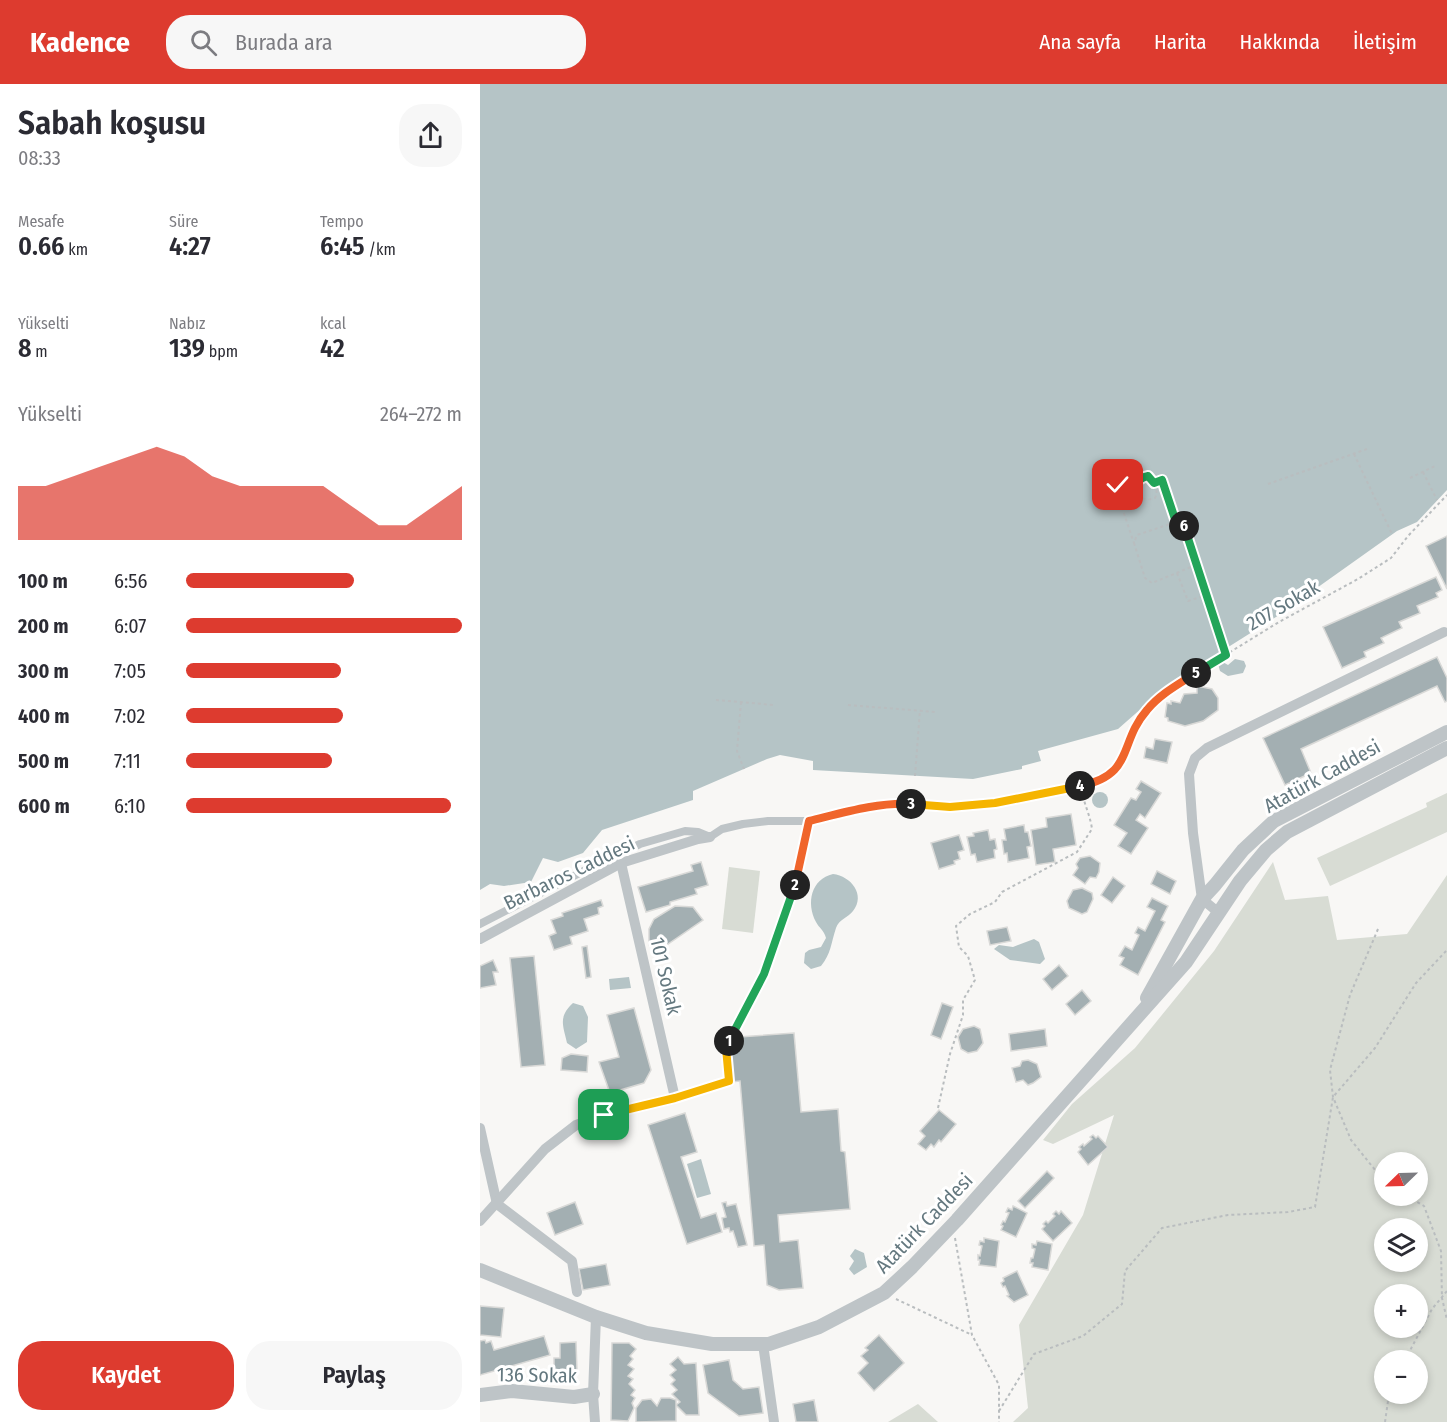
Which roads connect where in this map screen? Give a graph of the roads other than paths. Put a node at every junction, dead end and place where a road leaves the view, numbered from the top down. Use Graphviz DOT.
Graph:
graph roads {
  1 [pos="1444,632"];
  2 [pos="1447,732"];
  3 [pos="1447,748"];
  4 [pos="1029,796"];
  5 [pos="710,837"];
  6 [pos="621,863"];
  7 [pos="1202,899"];
  8 [pos="1219,913"];
  9 [pos="480,924"];
  10 [pos="480,939"];
  11 [pos="1134,1022"];
  12 [pos="729,1081"];
  13 [pos="675,1098"];
  14 [pos="480,1128"];
  15 [pos="497,1204"];
  16 [pos="480,1221"];
  17 [pos="480,1270"];
  18 [pos="577,1292"];
  19 [pos="596,1317"];
  20 [pos="764,1344"];
  21 [pos="593,1394"];
  22 [pos="480,1395"];
  23 [pos="595,1422"];
  24 [pos="774,1422"];
  1 -- 7 [label="street"];
  2 -- 7 [label="street, Atatürk Caddesi"];
  3 -- 8 [label="street, Atatürk Caddesi"];
  4 -- 5 [label="street"];
  5 -- 6 [label="street, Barbaros Caddesi"];
  5 -- 9 [label="street"];
  6 -- 10 [label="street, Barbaros Caddesi"];
  6 -- 13 [label="street, 101 Sokak"];
  7 -- 8 [label="street"];
  7 -- 11 [label="street, Atatürk Caddesi"];
  8 -- 11 [label="street, Atatürk Caddesi"];
  11 -- 20 [label="street, Atatürk Caddesi"];
  12 -- 13 [label="lane"];
  13 -- 15 [label="street"];
  14 -- 15 [label="street"];
  15 -- 16 [label="street"];
  15 -- 18 [label="street"];
  17 -- 19 [label="street, Atatürk Caddesi"];
  19 -- 20 [label="street, Atatürk Caddesi"];
  19 -- 21 [label="street"];
  20 -- 24 [label="street"];
  21 -- 22 [label="street, 136 Sokak"];
  21 -- 23 [label="street"];
}
